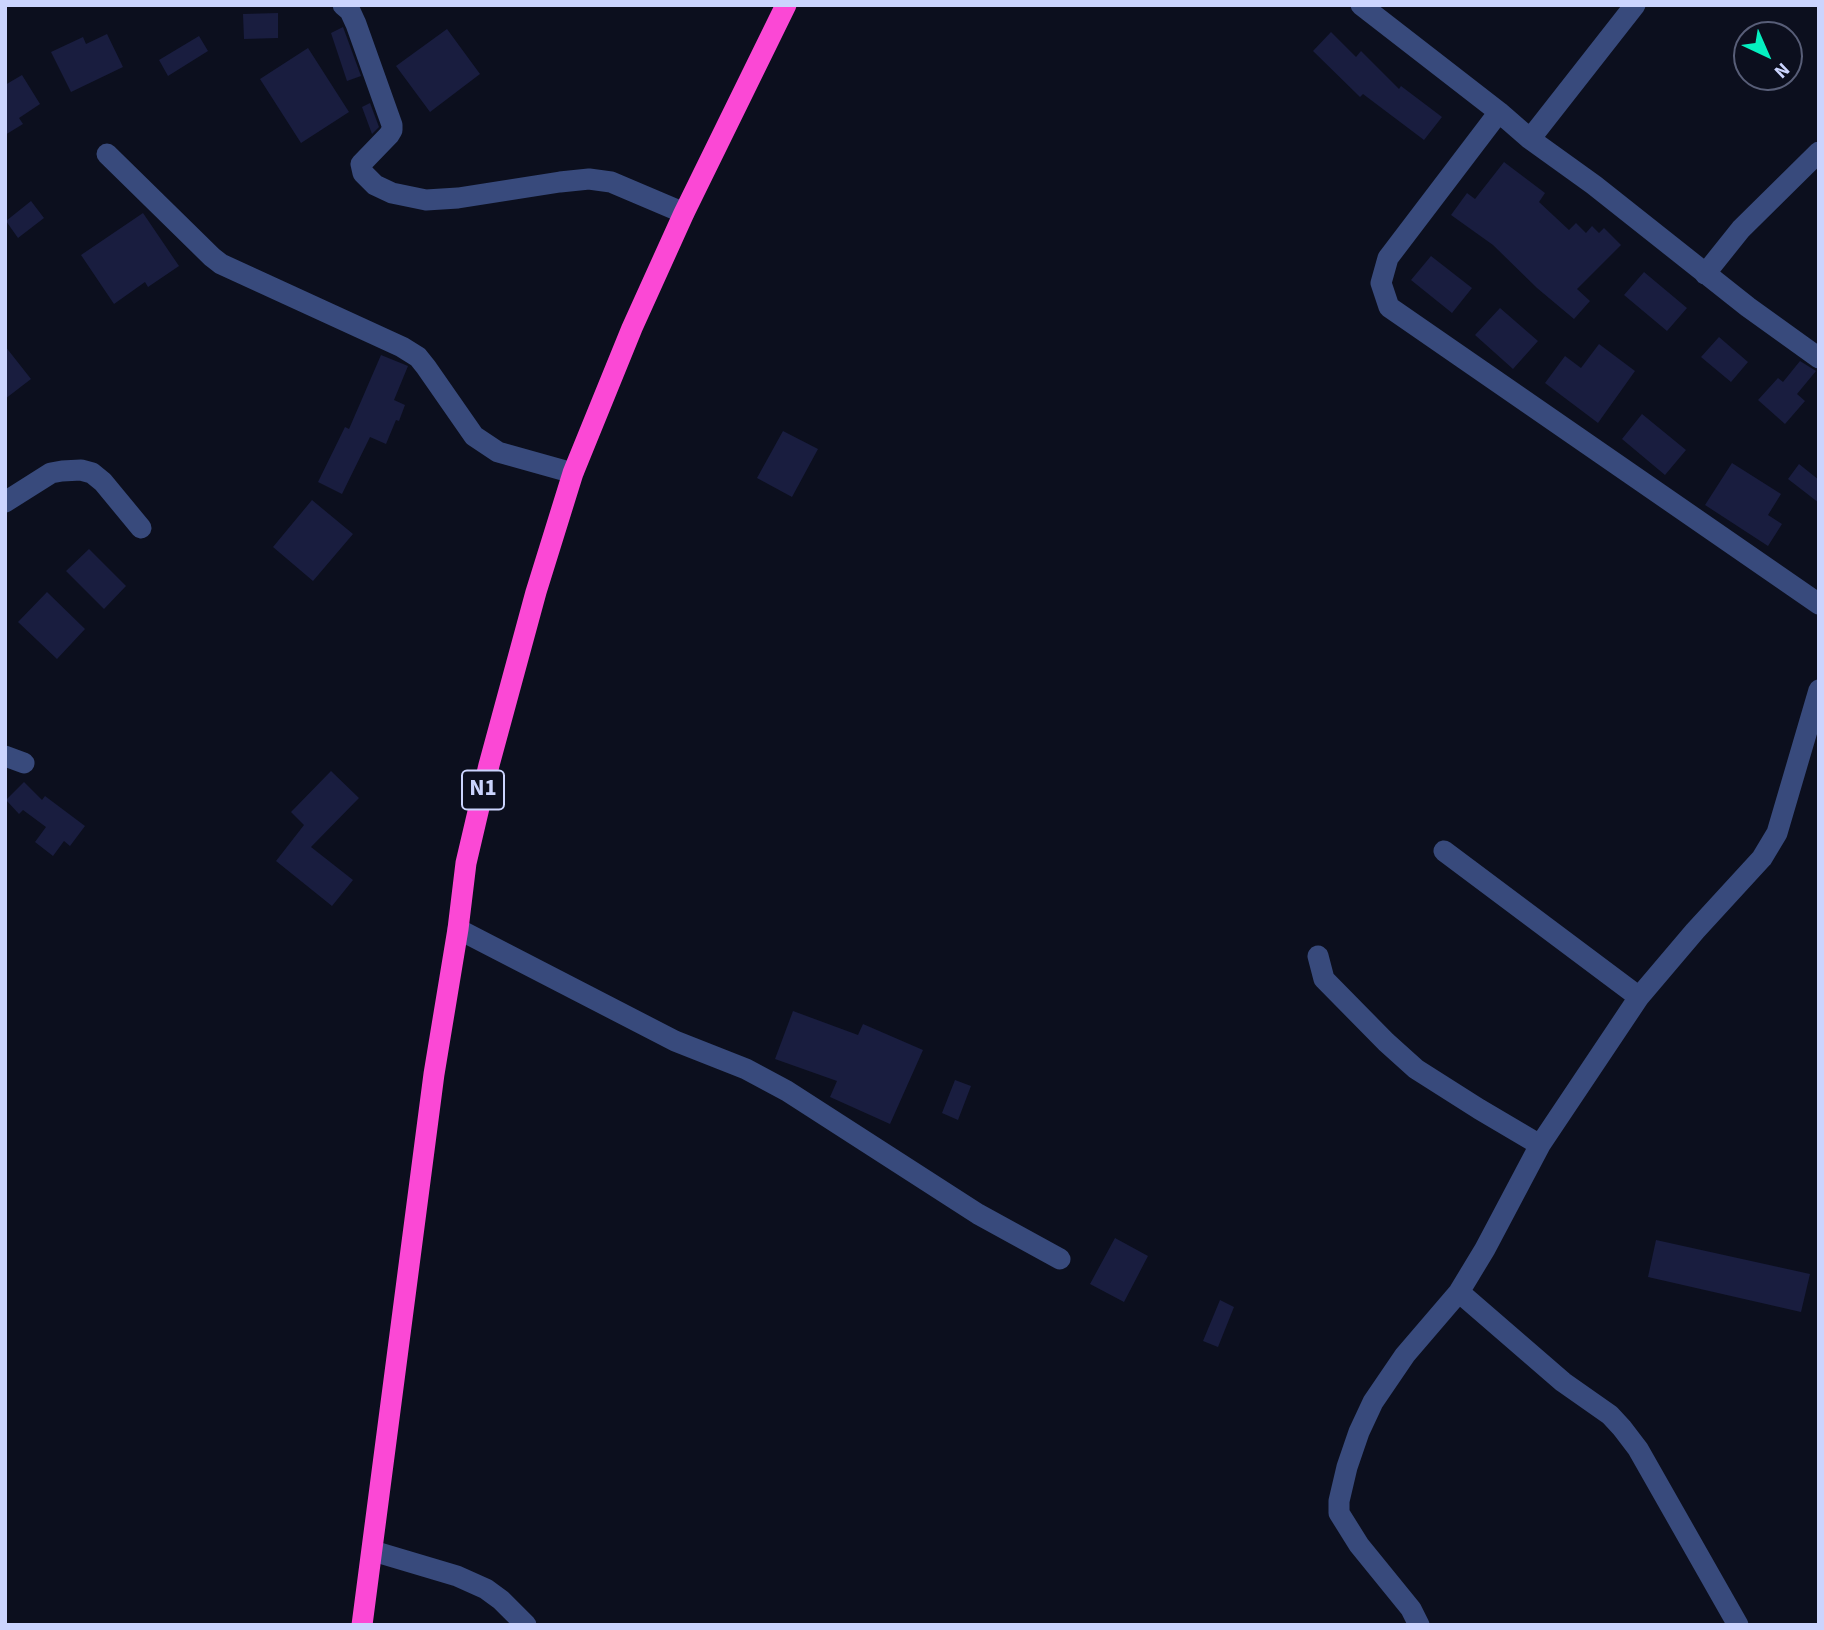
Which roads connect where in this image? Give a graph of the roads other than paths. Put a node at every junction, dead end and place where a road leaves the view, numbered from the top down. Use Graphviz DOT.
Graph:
graph roads {
  1 [pos="343,5"];
  2 [pos="786,5"];
  3 [pos="1361,5"];
  4 [pos="1635,5"];
  5 [pos="1499,112"];
  6 [pos="1530,139"];
  7 [pos="1819,152"];
  8 [pos="107,154"];
  9 [pos="684,213"];
  10 [pos="1705,274"];
  11 [pos="1819,358"];
  12 [pos="573,473"];
  13 [pos="5,502"];
  14 [pos="141,528"];
  15 [pos="1819,604"];
  16 [pos="1819,690"];
  17 [pos="1444,851"];
  18 [pos="458,929"];
  19 [pos="1318,956"];
  20 [pos="1639,997"];
  21 [pos="1540,1145"];
  22 [pos="1060,1259"];
  23 [pos="1459,1292"];
  24 [pos="373,1551"];
  25 [pos="362,1625"];
  26 [pos="526,1625"];
  27 [pos="1419,1625"];
  28 [pos="1738,1625"];
  1 -- 9 [label="street"];
  2 -- 9 [label="highway, N1"];
  3 -- 5 [label="street"];
  4 -- 6 [label="street"];
  5 -- 6 [label="street"];
  5 -- 15 [label="street"];
  6 -- 10 [label="street"];
  7 -- 10 [label="street"];
  8 -- 12 [label="street"];
  9 -- 12 [label="highway, N1"];
  10 -- 11 [label="street"];
  12 -- 18 [label="highway, N1"];
  13 -- 14 [label="street"];
  16 -- 20 [label="street"];
  17 -- 20 [label="street"];
  18 -- 22 [label="street"];
  18 -- 24 [label="highway, N1"];
  19 -- 21 [label="street"];
  20 -- 21 [label="street"];
  21 -- 23 [label="street"];
  23 -- 27 [label="street"];
  23 -- 28 [label="street"];
  24 -- 25 [label="highway, N1"];
  24 -- 26 [label="street"];
}
